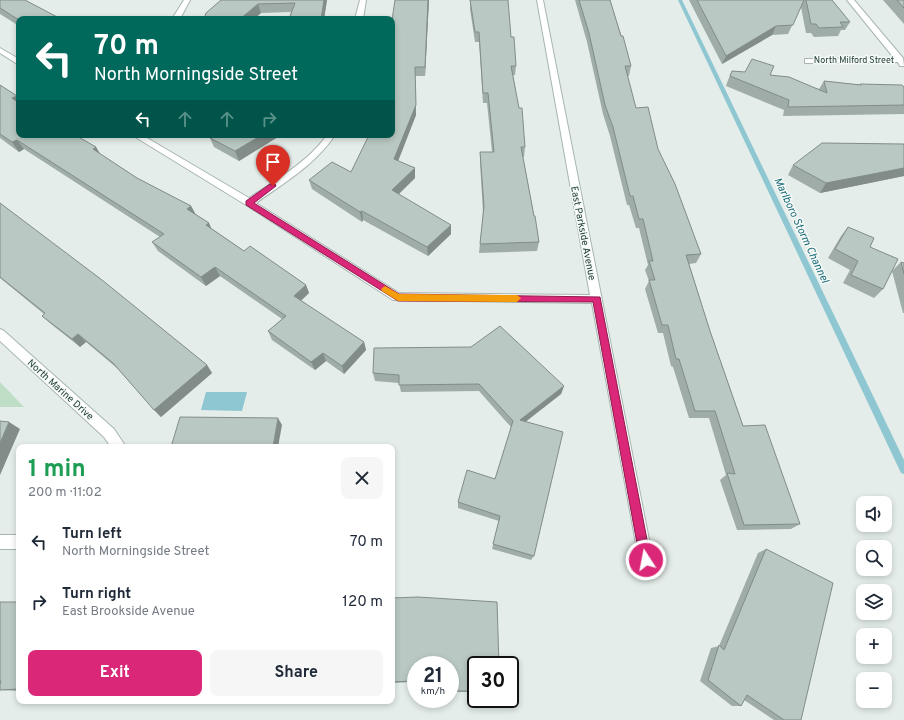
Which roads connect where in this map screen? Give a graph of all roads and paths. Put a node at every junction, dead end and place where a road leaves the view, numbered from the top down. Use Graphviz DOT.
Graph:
graph roads {
  1 [pos="187,0"];
  2 [pos="362,0"];
  3 [pos="540,0"];
  4 [pos="850,0"];
  5 [pos="178,16"];
  6 [pos="359,16"];
  7 [pos="0,50"];
  8 [pos="16,61"];
  9 [pos="808,61"];
  10 [pos="902,63"];
  11 [pos="141,138"];
  12 [pos="329,138"];
  13 [pos="249,203"];
  14 [pos="597,299"];
  15 [pos="0,334"];
  16 [pos="117,444"];
  17 [pos="0,542"];
  18 [pos="16,542"];
  19 [pos="646,560"];
  1 -- 5 [label="street"];
  2 -- 6 [label="street"];
  3 -- 14 [label="street, East Parkside Avenue"];
  4 -- 10 [label="street"];
  7 -- 8 [label="street"];
  9 -- 10 [label="street, North Milford Street"];
  11 -- 13 [label="street"];
  12 -- 13 [label="street"];
  13 -- 14 [label="street"];
  14 -- 19 [label="street, East Parkside Avenue"];
  15 -- 16 [label="street, North Marine Drive"];
  17 -- 18 [label="street"];
}
